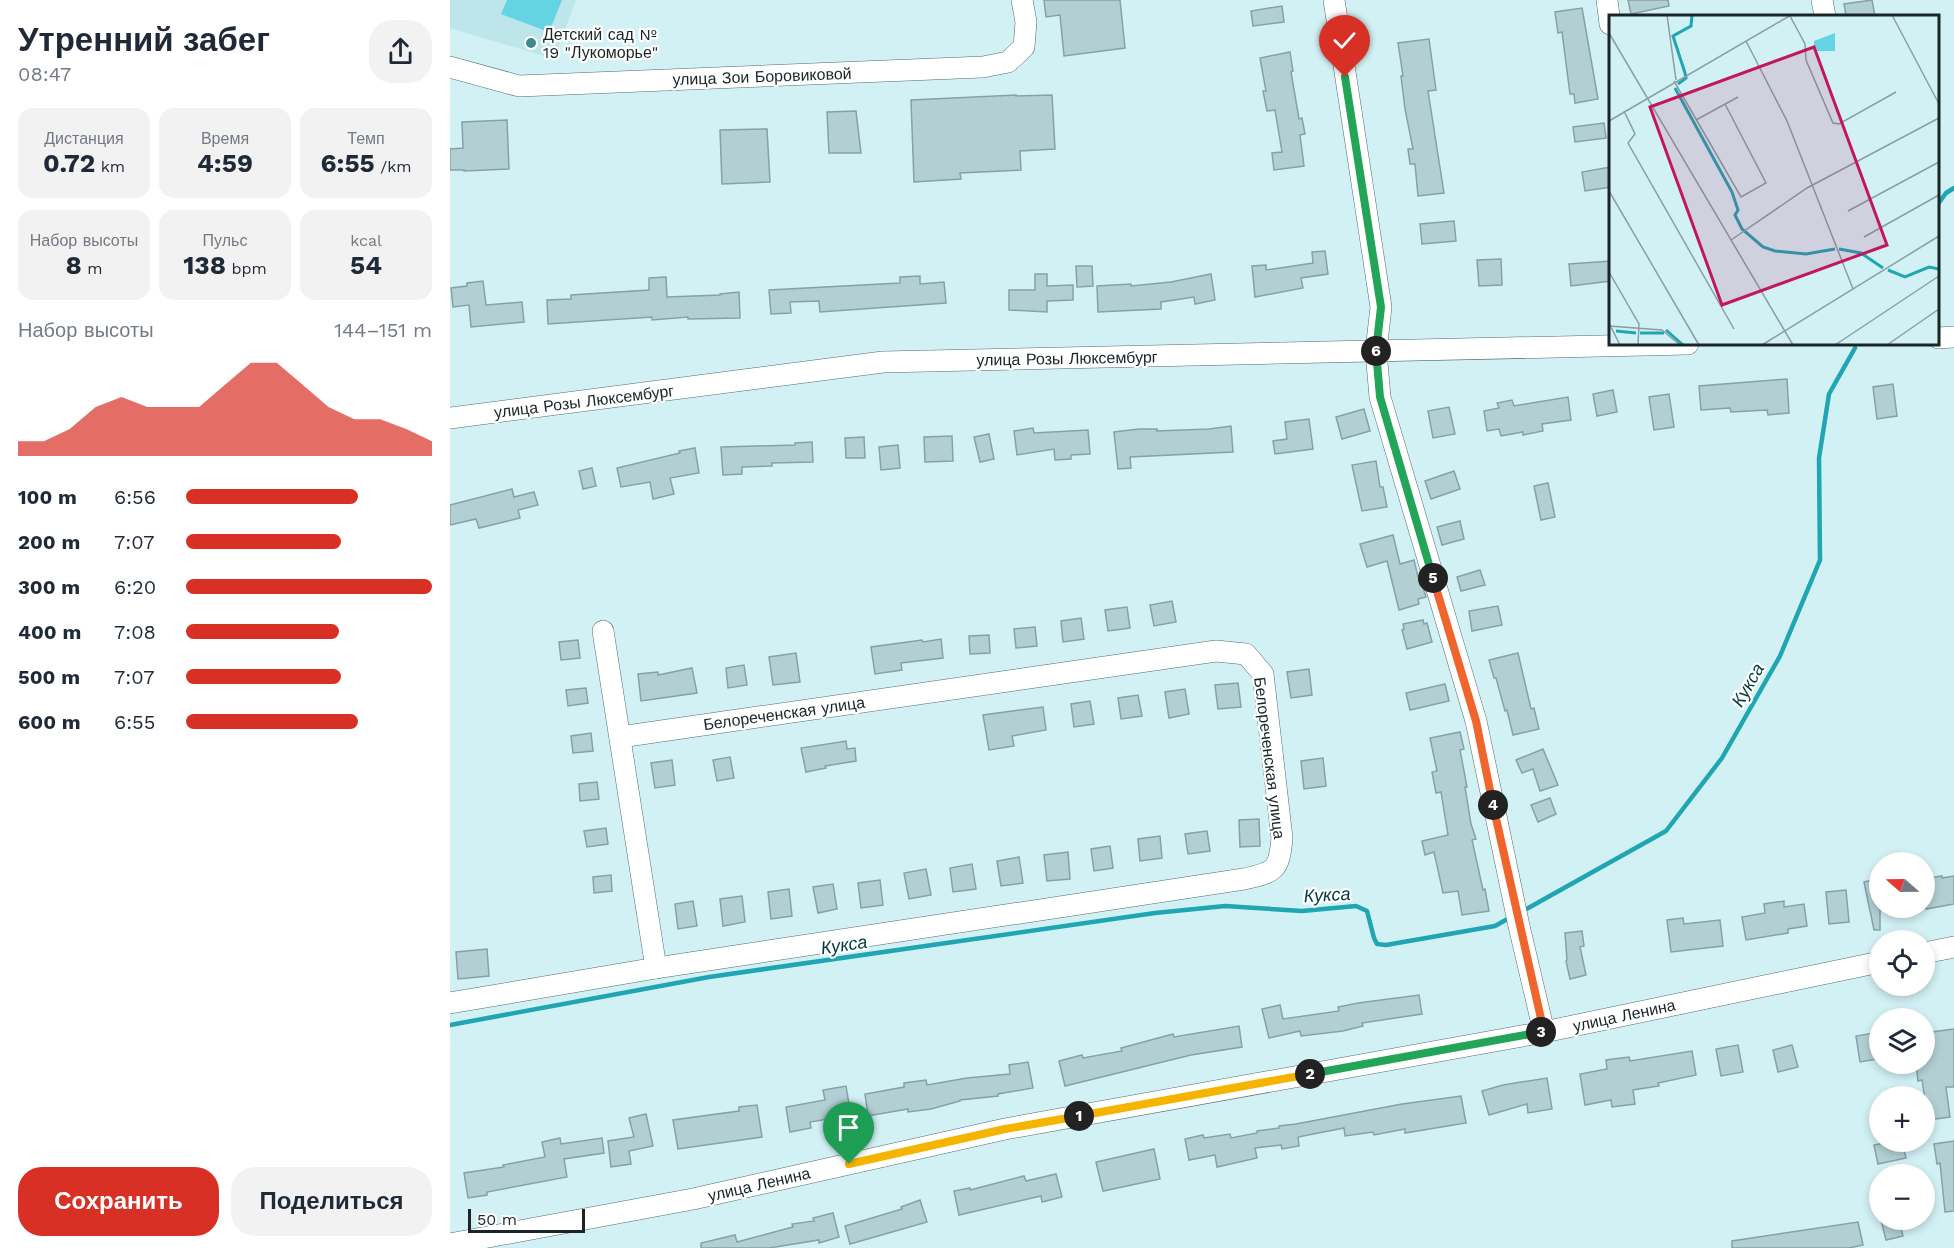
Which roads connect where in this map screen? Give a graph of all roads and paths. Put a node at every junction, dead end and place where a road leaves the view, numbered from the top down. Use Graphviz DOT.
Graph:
graph roads {
  1 [pos="1022,0"];
  2 [pos="1334,0"];
  3 [pos="1607,0"];
  4 [pos="1822,0"];
  5 [pos="1610,15"];
  6 [pos="1825,15"];
  7 [pos="450,67"];
  8 [pos="1954,337"];
  9 [pos="1939,338"];
  10 [pos="1643,345"];
  11 [pos="1376,351"];
  12 [pos="450,418"];
  13 [pos="603,631"];
  14 [pos="620,737"];
  15 [pos="1954,947"];
  16 [pos="1935,951"];
  17 [pos="1869,964"];
  18 [pos="656,968"];
  19 [pos="450,1003"];
  20 [pos="1544,1032"];
  21 [pos="450,1244"];
  1 -- 7 [label="street, улица Зои Боровиковой"];
  2 -- 11 [label="street"];
  3 -- 5 [label="street"];
  4 -- 6 [label="street"];
  8 -- 9 [label="street"];
  10 -- 11 [label="street, улица Розы Люксембург"];
  11 -- 12 [label="street, улица Розы Люксембург"];
  11 -- 20 [label="street"];
  13 -- 14 [label="street"];
  14 -- 18 [label="street"];
  14 -- 18 [label="street, Белореченская улица"];
  15 -- 16 [label="street"];
  17 -- 20 [label="street, улица Ленина"];
  18 -- 19 [label="street, Белореченская улица"];
  20 -- 21 [label="street, улица Ленина"];
}
